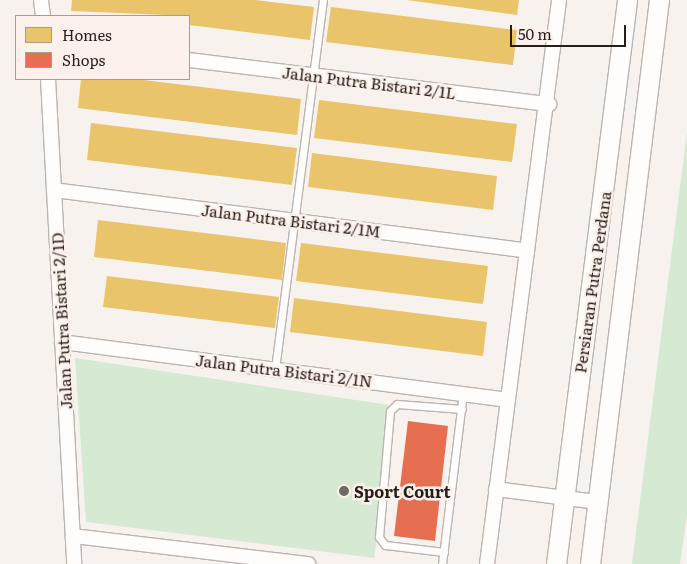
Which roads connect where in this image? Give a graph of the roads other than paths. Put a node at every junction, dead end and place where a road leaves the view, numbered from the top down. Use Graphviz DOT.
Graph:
graph roads {
  1 [pos="41,0"];
  2 [pos="323,0"];
  3 [pos="559,0"];
  4 [pos="627,0"];
  5 [pos="660,0"];
  6 [pos="42,15"];
  7 [pos="190,60"];
  8 [pos="310,74"];
  9 [pos="48,80"];
  10 [pos="549,104"];
  11 [pos="54,190"];
  12 [pos="294,220"];
  13 [pos="528,252"];
  14 [pos="62,342"];
  15 [pos="275,369"];
  16 [pos="463,393"];
  17 [pos="507,400"];
  18 [pos="462,408"];
  19 [pos="496,489"];
  20 [pos="563,498"];
  21 [pos="597,502"];
  22 [pos="73,536"];
  23 [pos="444,552"];
  24 [pos="74,564"];
  25 [pos="303,564"];
  26 [pos="442,564"];
  27 [pos="487,564"];
  28 [pos="556,564"];
  29 [pos="590,564"];
  1 -- 6 [label="street"];
  2 -- 8 [label="lane"];
  3 -- 10 [label="street"];
  4 -- 20 [label="main road, Persiaran Putra Perdana"];
  5 -- 21 [label="main road, Persiaran Putra Perdana"];
  7 -- 8 [label="street, Jalan Putra Bistari 2/1L"];
  8 -- 10 [label="street, Jalan Putra Bistari 2/1L"];
  8 -- 12 [label="lane"];
  9 -- 11 [label="street, Jalan Putra Bistari 2/1D"];
  10 -- 13 [label="street"];
  11 -- 12 [label="street, Jalan Putra Bistari 2/1M"];
  11 -- 14 [label="street, Jalan Putra Bistari 2/1D"];
  12 -- 13 [label="street, Jalan Putra Bistari 2/1M"];
  12 -- 15 [label="lane"];
  13 -- 17 [label="street"];
  14 -- 15 [label="street, Jalan Putra Bistari 2/1N"];
  14 -- 22 [label="street, Jalan Putra Bistari 2/1D"];
  15 -- 16 [label="street, Jalan Putra Bistari 2/1N"];
  16 -- 17 [label="street, Jalan Putra Bistari 2/1N"];
  16 -- 18 [label="lane"];
  17 -- 19 [label="street"];
  18 -- 23 [label="lane"];
  18 -- 23 [label="lane"];
  19 -- 20 [label="street"];
  19 -- 27 [label="street"];
  20 -- 21 [label="street"];
  20 -- 28 [label="main road, Persiaran Putra Perdana"];
  21 -- 29 [label="main road, Persiaran Putra Perdana"];
  22 -- 24 [label="street, Jalan Putra Bistari 2/1D"];
  22 -- 25 [label="street"];
  23 -- 26 [label="lane"];
}
